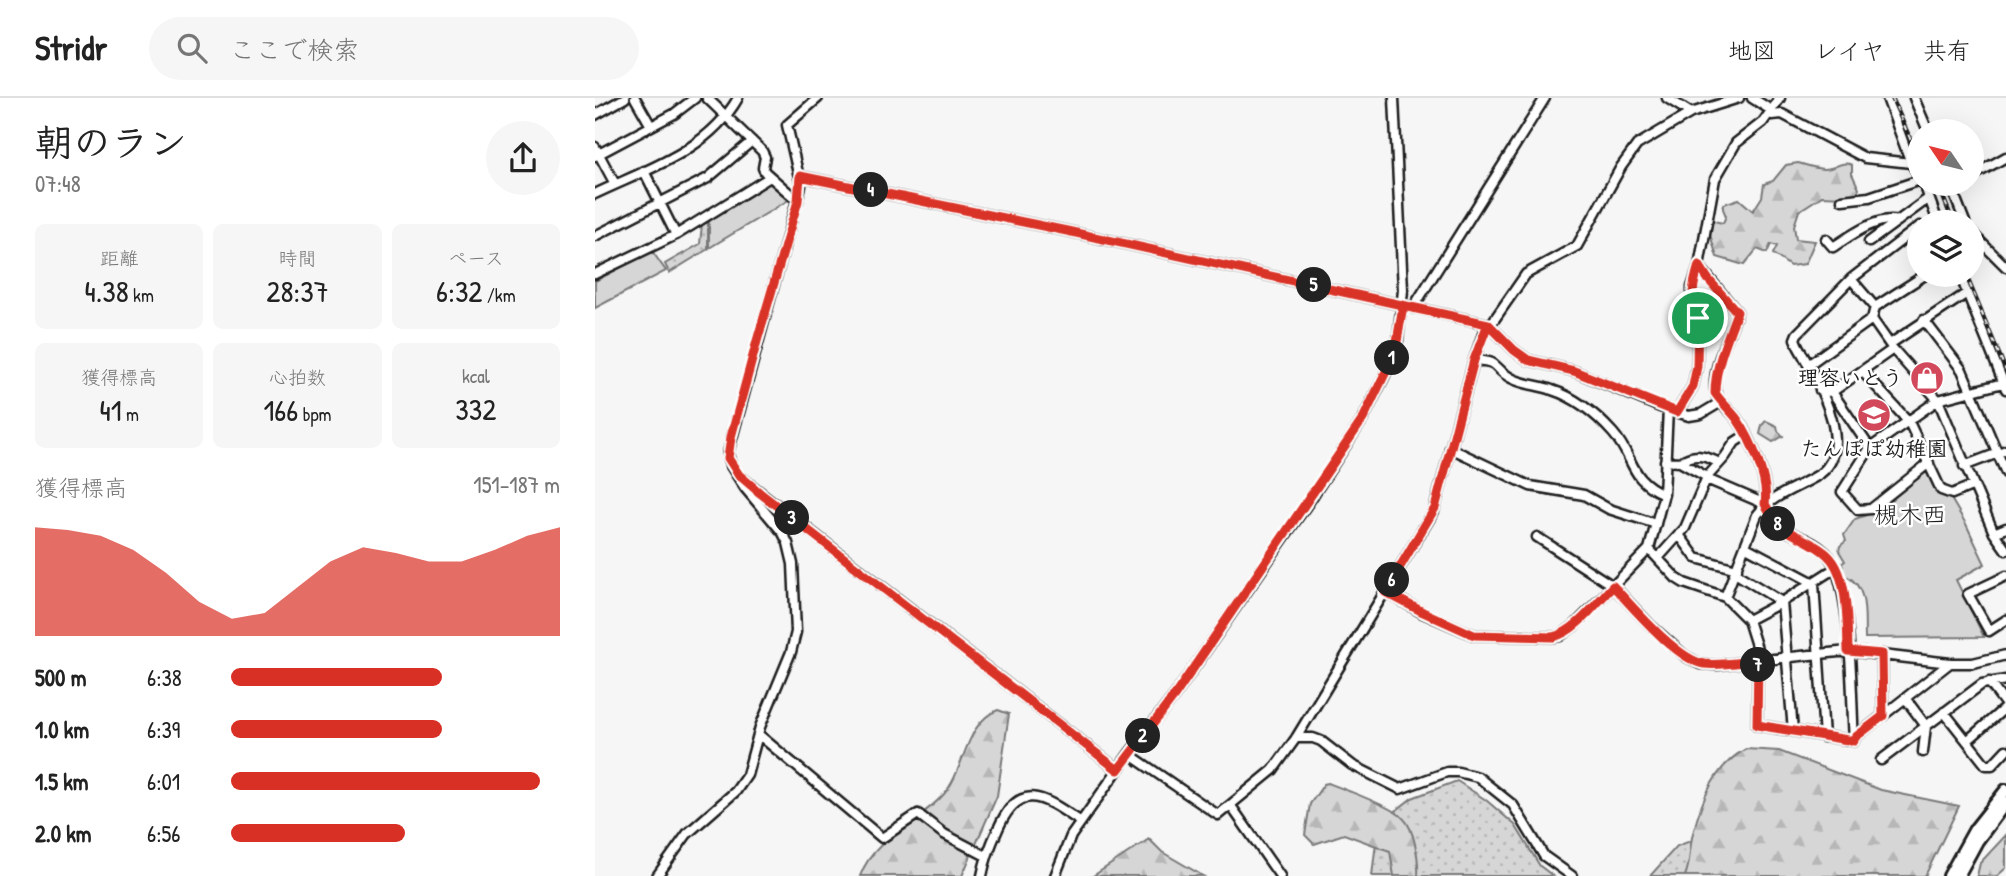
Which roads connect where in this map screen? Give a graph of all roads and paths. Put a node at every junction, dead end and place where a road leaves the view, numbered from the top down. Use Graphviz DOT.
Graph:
graph roads {
  1 [pos="625,98"];
  2 [pos="635,98"];
  3 [pos="695,98"];
  4 [pos="707,98"];
  5 [pos="738,98"];
  6 [pos="818,98"];
  7 [pos="1394,98"];
  8 [pos="1545,98"];
  9 [pos="1667,98"];
  10 [pos="1739,98"];
  11 [pos="1752,98"];
  12 [pos="1780,98"];
  13 [pos="1887,98"];
  14 [pos="1914,98"];
  15 [pos="1771,110"];
  16 [pos="1692,113"];
  17 [pos="595,115"];
  18 [pos="727,115"];
  19 [pos="1923,119"];
  20 [pos="651,126"];
  21 [pos="752,141"];
  22 [pos="596,152"];
  23 [pos="1907,152"];
  24 [pos="2006,157"];
  25 [pos="1907,163"];
  26 [pos="1985,169"];
  27 [pos="644,171"];
  28 [pos="800,176"];
  29 [pos="770,177"];
  30 [pos="1907,183"];
  31 [pos="615,184"];
  32 [pos="595,194"];
  33 [pos="1929,198"];
  34 [pos="1842,200"];
  35 [pos="798,201"];
  36 [pos="659,203"];
  37 [pos="1933,210"];
  38 [pos="1898,221"];
  39 [pos="676,234"];
  40 [pos="595,236"];
  41 [pos="1907,236"];
  42 [pos="1826,239"];
  43 [pos="1869,242"];
  44 [pos="1984,245"];
  45 [pos="1699,265"];
  46 [pos="2006,267"];
  47 [pos="595,275"];
  48 [pos="1850,279"];
  49 [pos="1907,287"];
  50 [pos="1964,287"];
  51 [pos="1967,293"];
  52 [pos="1403,306"];
  53 [pos="1875,307"];
  54 [pos="1413,308"];
  55 [pos="1872,318"];
  56 [pos="1924,320"];
  57 [pos="1488,324"];
  58 [pos="1892,346"];
  59 [pos="1474,360"];
  60 [pos="1808,365"];
  61 [pos="1862,371"];
  62 [pos="2005,386"];
  63 [pos="1820,390"];
  64 [pos="1971,391"];
  65 [pos="1832,392"];
  66 [pos="1938,400"];
  67 [pos="1721,402"];
  68 [pos="1668,409"];
  69 [pos="1677,412"];
  70 [pos="1909,422"];
  71 [pos="1746,435"];
  72 [pos="1450,447"];
  73 [pos="1870,448"];
  74 [pos="2002,452"];
  75 [pos="1665,461"];
  76 [pos="1680,462"];
  77 [pos="1719,463"];
  78 [pos="1929,463"];
  79 [pos="731,466"];
  80 [pos="1964,466"];
  81 [pos="2006,473"];
  82 [pos="1707,477"];
  83 [pos="1974,485"];
  84 [pos="1664,494"];
  85 [pos="1765,504"];
  86 [pos="1656,524"];
  87 [pos="2006,528"];
  88 [pos="1994,533"];
  89 [pos="1680,536"];
  90 [pos="1537,537"];
  91 [pos="1746,547"];
  92 [pos="1649,549"];
  93 [pos="2006,550"];
  94 [pos="1659,557"];
  95 [pos="1837,567"];
  96 [pos="1736,571"];
  97 [pos="2006,576"];
  98 [pos="1814,583"];
  99 [pos="1613,586"];
  100 [pos="1385,592"];
  101 [pos="1724,597"];
  102 [pos="1782,602"];
  103 [pos="1748,620"];
  104 [pos="2006,620"];
  105 [pos="1848,651"];
  106 [pos="1818,654"];
  107 [pos="1882,654"];
  108 [pos="2006,655"];
  109 [pos="1786,656"];
  110 [pos="1758,660"];
  111 [pos="1950,663"];
  112 [pos="2006,680"];
  113 [pos="1989,682"];
  114 [pos="1905,698"];
  115 [pos="2006,706"];
  116 [pos="1944,712"];
  117 [pos="1883,716"];
  118 [pos="1926,726"];
  119 [pos="1793,731"];
  120 [pos="758,734"];
  121 [pos="1824,737"];
  122 [pos="1296,738"];
  123 [pos="1853,739"];
  124 [pos="1967,741"];
  125 [pos="2006,750"];
  126 [pos="1923,752"];
  127 [pos="1129,754"];
  128 [pos="1881,760"];
  129 [pos="1118,770"];
  130 [pos="2006,790"];
  131 [pos="2006,802"];
  132 [pos="1231,806"];
  133 [pos="1081,822"];
  134 [pos="986,856"];
  135 [pos="1273,871"];
  136 [pos="1954,875"];
  137 [pos="657,876"];
  138 [pos="982,876"];
  139 [pos="1055,876"];
  140 [pos="1280,876"];
  141 [pos="1571,876"];
  1 -- 17 [label="street"];
  2 -- 20 [label="street"];
  3 -- 20 [label="street"];
  4 -- 18 [label="street"];
  5 -- 18 [label="street"];
  6 -- 28 [label="street"];
  7 -- 52 [label="street"];
  8 -- 54 [label="street"];
  9 -- 16 [label="street"];
  10 -- 16 [label="street"];
  11 -- 15 [label="street"];
  12 -- 15 [label="street"];
  13 -- 23 [label="street"];
  14 -- 19 [label="street"];
  15 -- 25 [label="street"];
  15 -- 45 [label="street"];
  16 -- 57 [label="street"];
  18 -- 21 [label="street"];
  18 -- 27 [label="street"];
  20 -- 22 [label="street"];
  21 -- 29 [label="street"];
  21 -- 36 [label="street"];
  22 -- 31 [label="street"];
  24 -- 26 [label="street"];
  27 -- 31 [label="street"];
  27 -- 36 [label="street"];
  28 -- 35 [label="street"];
  28 -- 52 [label="street"];
  29 -- 35 [label="street"];
  29 -- 39 [label="street"];
  30 -- 34 [label="street"];
  31 -- 32 [label="street"];
  33 -- 37 [label="street"];
  33 -- 38 [label="street"];
  35 -- 79 [label="street"];
  36 -- 39 [label="street"];
  36 -- 40 [label="street"];
  38 -- 42 [label="street"];
  38 -- 43 [label="street"];
  39 -- 47 [label="street"];
  41 -- 48 [label="street"];
  44 -- 46 [label="street"];
  45 -- 67 [label="street"];
  45 -- 69 [label="street"];
  48 -- 53 [label="street"];
  48 -- 60 [label="street"];
  49 -- 53 [label="street"];
  50 -- 51 [label="street"];
  51 -- 56 [label="street"];
  51 -- 62 [label="street"];
  52 -- 54 [label="street"];
  52 -- 127 [label="street"];
  53 -- 55 [label="street"];
  54 -- 57 [label="street"];
  55 -- 58 [label="street"];
  55 -- 60 [label="street"];
  56 -- 58 [label="street"];
  56 -- 64 [label="street"];
  57 -- 59 [label="street"];
  57 -- 68 [label="street"];
  58 -- 61 [label="street"];
  58 -- 66 [label="street"];
  59 -- 72 [label="street"];
  59 -- 84 [label="street"];
  60 -- 63 [label="street"];
  61 -- 65 [label="street"];
  61 -- 70 [label="street"];
  62 -- 64 [label="street"];
  63 -- 65 [label="street"];
  63 -- 85 [label="street"];
  64 -- 66 [label="street"];
  64 -- 74 [label="street"];
  65 -- 73 [label="street"];
  66 -- 70 [label="street"];
  66 -- 80 [label="street"];
  67 -- 69 [label="street"];
  67 -- 71 [label="street"];
  68 -- 69 [label="street"];
  68 -- 75 [label="street"];
  70 -- 73 [label="street"];
  70 -- 78 [label="street"];
  71 -- 77 [label="street"];
  71 -- 85 [label="street"];
  72 -- 86 [label="street"];
  72 -- 100 [label="street"];
  73 -- 78 [label="street"];
  74 -- 80 [label="street"];
  74 -- 81 [label="street"];
  75 -- 76 [label="street"];
  75 -- 84 [label="street"];
  76 -- 77 [label="street"];
  76 -- 82 [label="street"];
  77 -- 82 [label="street"];
  78 -- 83 [label="street"];
  79 -- 120 [label="street"];
  79 -- 129 [label="street"];
  80 -- 83 [label="street"];
  82 -- 85 [label="street"];
  82 -- 89 [label="street"];
  83 -- 88 [label="street"];
  84 -- 86 [label="street"];
  85 -- 91 [label="street"];
  85 -- 95 [label="street"];
  86 -- 92 [label="street"];
  87 -- 88 [label="street"];
  88 -- 93 [label="street"];
  89 -- 94 [label="street"];
  89 -- 96 [label="street"];
  90 -- 99 [label="street"];
  91 -- 96 [label="street"];
  91 -- 98 [label="street"];
  92 -- 94 [label="street"];
  92 -- 99 [label="street"];
  94 -- 101 [label="street"];
  95 -- 98 [label="street"];
  95 -- 105 [label="street"];
  96 -- 101 [label="street"];
  96 -- 102 [label="street"];
  97 -- 104 [label="street"];
  98 -- 102 [label="street"];
  98 -- 106 [label="street"];
  99 -- 100 [label="street"];
  99 -- 110 [label="street"];
  100 -- 122 [label="street"];
  101 -- 103 [label="street"];
  102 -- 103 [label="street"];
  102 -- 109 [label="street"];
  103 -- 110 [label="street"];
  105 -- 106 [label="street"];
  105 -- 107 [label="street"];
  105 -- 123 [label="street"];
  106 -- 109 [label="street"];
  106 -- 121 [label="street"];
  107 -- 111 [label="street"];
  107 -- 117 [label="street"];
  108 -- 111 [label="street"];
  109 -- 110 [label="street"];
  109 -- 119 [label="street"];
  110 -- 119 [label="street"];
  111 -- 114 [label="street"];
  112 -- 113 [label="street"];
  113 -- 115 [label="street"];
  113 -- 116 [label="street"];
  114 -- 117 [label="street"];
  114 -- 118 [label="street"];
  115 -- 124 [label="street"];
  116 -- 118 [label="street"];
  116 -- 124 [label="street"];
  117 -- 123 [label="street"];
  118 -- 126 [label="street"];
  118 -- 128 [label="street"];
  119 -- 121 [label="street"];
  120 -- 134 [label="street"];
  120 -- 137 [label="street"];
  121 -- 123 [label="street"];
  122 -- 132 [label="street"];
  122 -- 141 [label="street"];
  124 -- 125 [label="street"];
  127 -- 129 [label="street"];
  127 -- 132 [label="street"];
  129 -- 133 [label="street"];
  130 -- 136 [label="highway"];
  131 -- 136 [label="highway"];
  132 -- 135 [label="street"];
  133 -- 134 [label="street"];
  133 -- 139 [label="street"];
  134 -- 138 [label="street"];
  135 -- 140 [label="street"];
}
